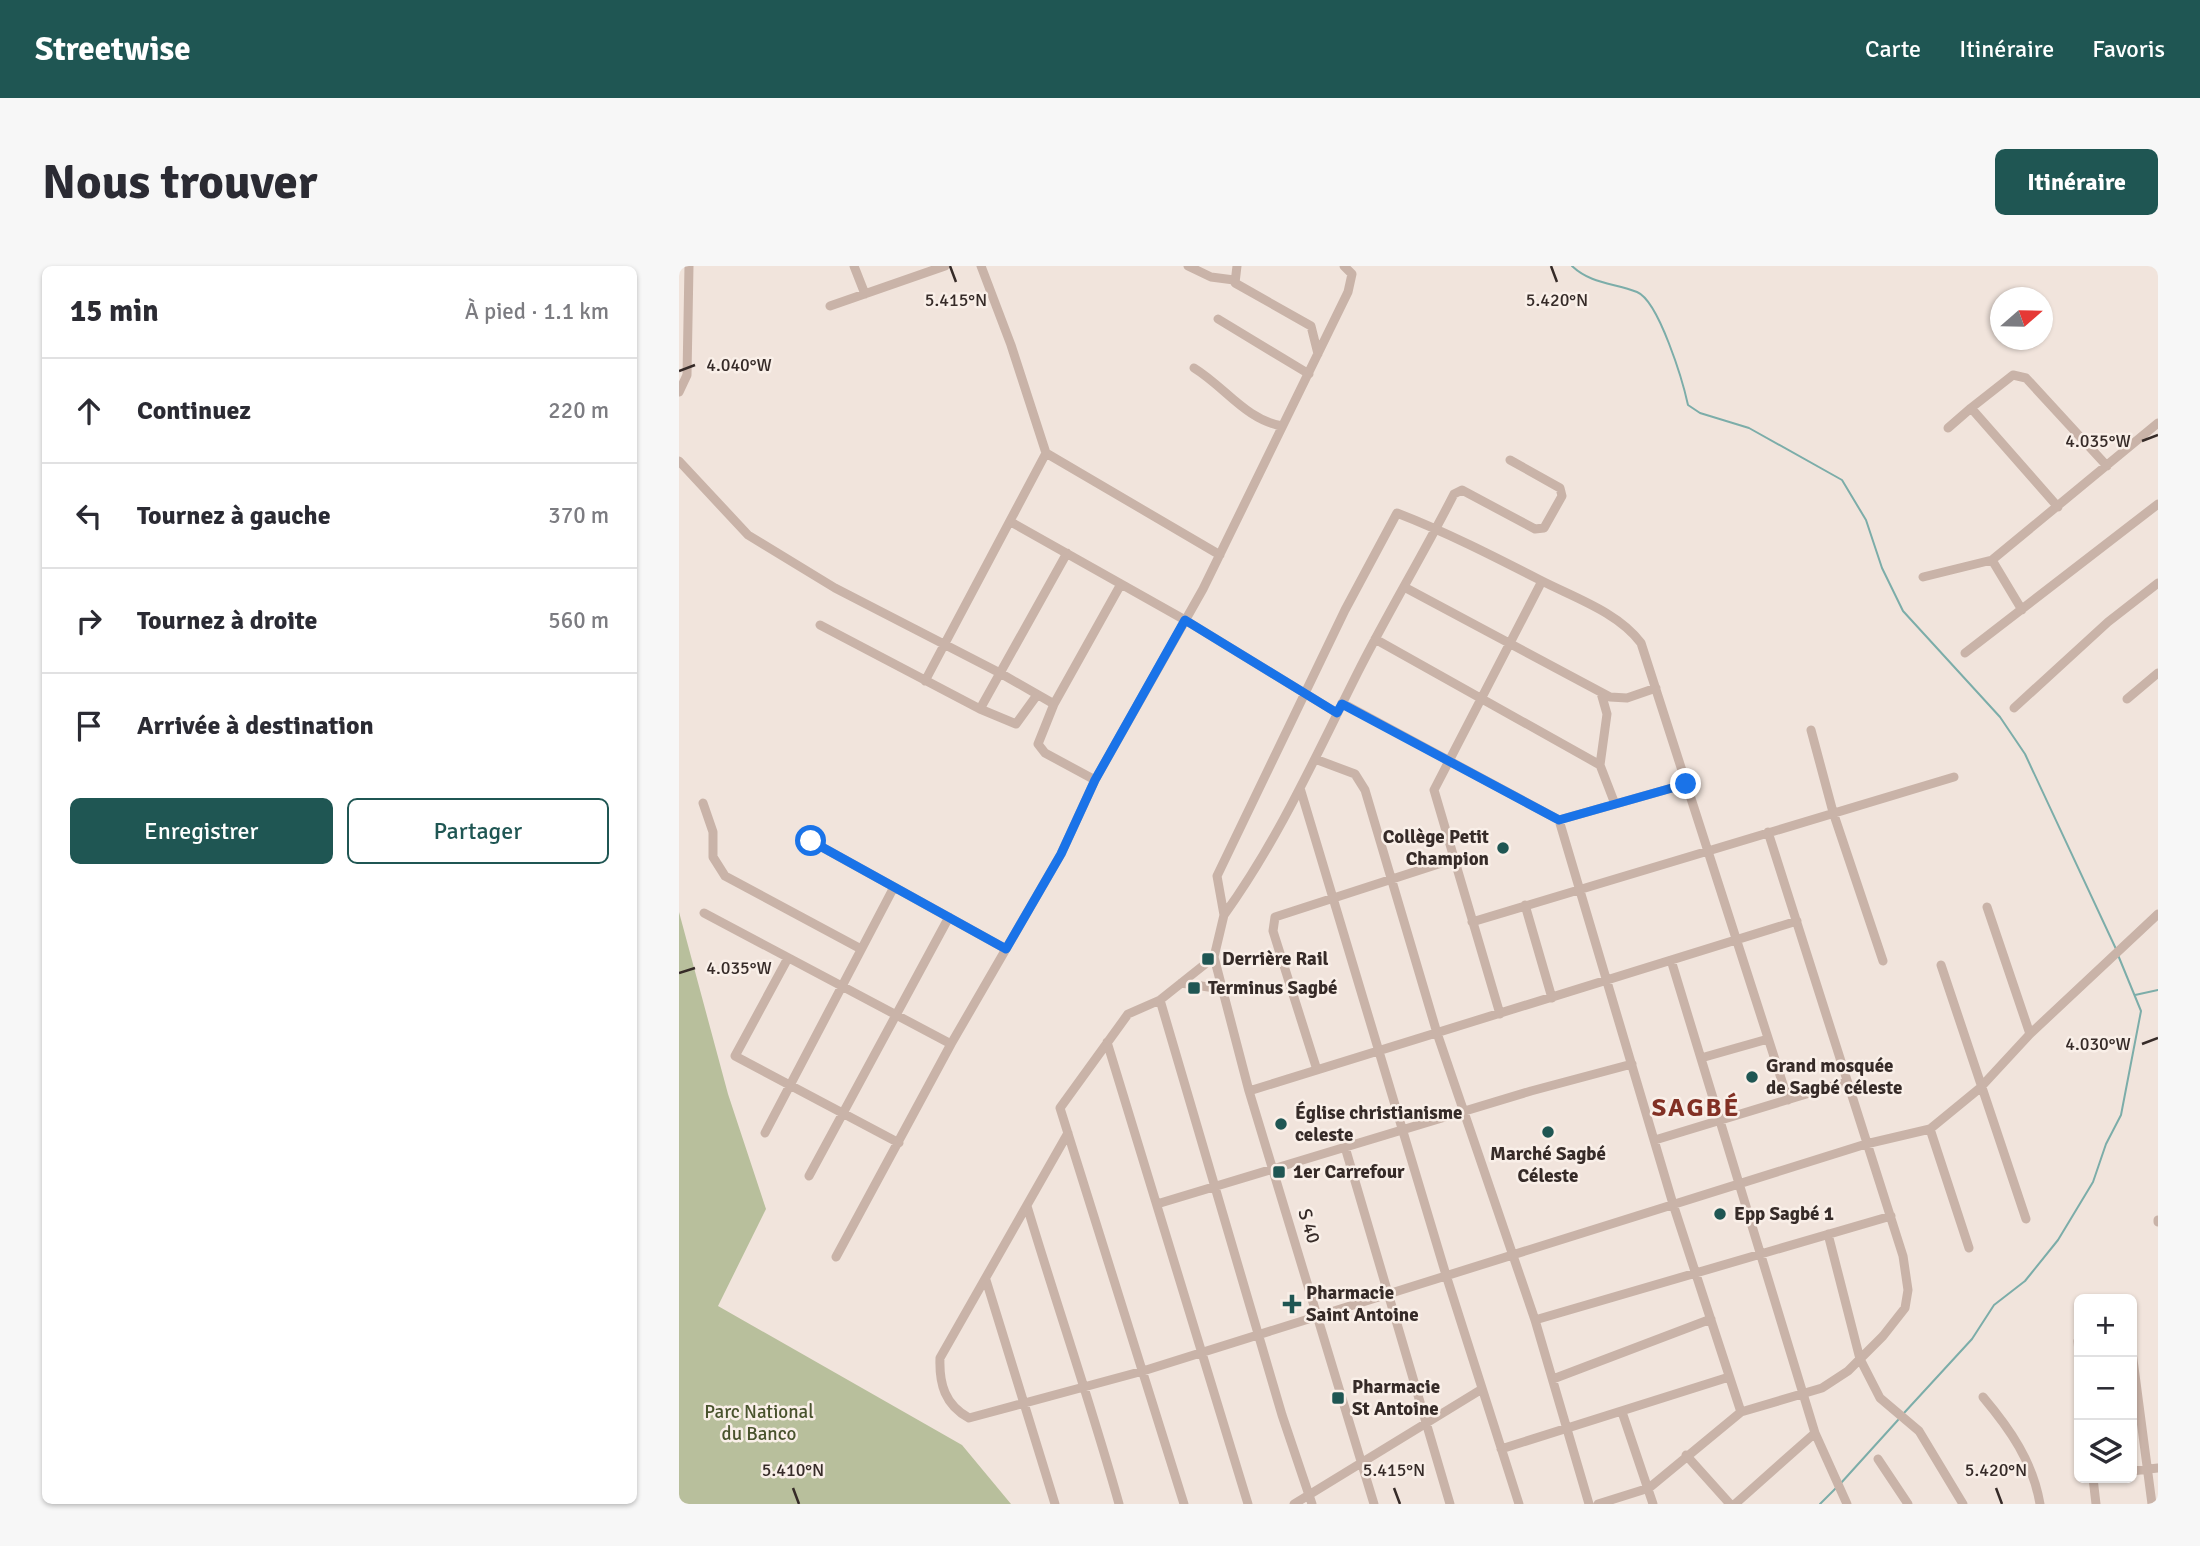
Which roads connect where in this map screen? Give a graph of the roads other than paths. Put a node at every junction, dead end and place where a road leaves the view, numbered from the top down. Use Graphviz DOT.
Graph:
graph roads {
  1 [pos="689,266"];
  2 [pos="854,266"];
  3 [pos="945,266"];
  4 [pos="981,266"];
  5 [pos="1188,266"];
  6 [pos="1237,266"];
  7 [pos="1344,266"];
  8 [pos="1234,280"];
  9 [pos="866,294"];
  10 [pos="831,306"];
  11 [pos="1218,320"];
  12 [pos="1318,354"];
  13 [pos="1194,368"];
  14 [pos="1308,374"];
  15 [pos="679,391"];
  16 [pos="1971,408"];
  17 [pos="2158,423"];
  18 [pos="1282,426"];
  19 [pos="1948,428"];
  20 [pos="1046,453"];
  21 [pos="1510,460"];
  22 [pos="679,461"];
  23 [pos="2107,466"];
  24 [pos="2158,504"];
  25 [pos="2058,507"];
  26 [pos="1011,522"];
  27 [pos="1437,528"];
  28 [pos="1067,553"];
  29 [pos="1220,555"];
  30 [pos="1991,560"];
  31 [pos="1923,577"];
  32 [pos="1542,581"];
  33 [pos="2158,583"];
  34 [pos="1121,584"];
  35 [pos="1406,588"];
  36 [pos="2022,610"];
  37 [pos="1185,620"];
  38 [pos="820,625"];
  39 [pos="1375,639"];
  40 [pos="1511,642"];
  41 [pos="943,644"];
  42 [pos="1965,653"];
  43 [pos="1000,673"];
  44 [pos="2158,673"];
  45 [pos="925,681"];
  46 [pos="1655,688"];
  47 [pos="1305,692"];
  48 [pos="1601,693"];
  49 [pos="1037,695"];
  50 [pos="1482,698"];
  51 [pos="2127,699"];
  52 [pos="1342,704"];
  53 [pos="1054,705"];
  54 [pos="2014,708"];
  55 [pos="980,709"];
  56 [pos="1337,713"];
  57 [pos="1811,730"];
  58 [pos="1315,759"];
  59 [pos="1449,760"];
  60 [pos="1601,765"];
  61 [pos="1954,777"];
  62 [pos="1095,780"];
  63 [pos="1686,784"];
  64 [pos="1300,788"];
  65 [pos="703,803"];
  66 [pos="1615,804"];
  67 [pos="1833,812"];
  68 [pos="1559,820"];
  69 [pos="1768,832"];
  70 [pos="811,841"];
  71 [pos="1707,850"];
  72 [pos="1454,859"];
  73 [pos="1392,881"];
  74 [pos="894,887"];
  75 [pos="1577,889"];
  76 [pos="1333,899"];
  77 [pos="1525,905"];
  78 [pos="1987,907"];
  79 [pos="704,913"];
  80 [pos="2158,914"];
  81 [pos="1224,915"];
  82 [pos="949,917"];
  83 [pos="1797,921"];
  84 [pos="1472,922"];
  85 [pos="1736,940"];
  86 [pos="861,948"];
  87 [pos="1006,949"];
  88 [pos="1214,957"];
  89 [pos="788,958"];
  90 [pos="1671,960"];
  91 [pos="1883,961"];
  92 [pos="1941,965"];
  93 [pos="1605,981"];
  94 [pos="1181,982"];
  95 [pos="841,986"];
  96 [pos="1222,989"];
  97 [pos="1552,998"];
  98 [pos="1160,1000"];
  99 [pos="1500,1014"];
  100 [pos="895,1015"];
  101 [pos="1437,1033"];
  102 [pos="2030,1034"];
  103 [pos="1768,1039"];
  104 [pos="1107,1042"];
  105 [pos="951,1044"];
  106 [pos="1378,1051"];
  107 [pos="1701,1058"];
  108 [pos="1632,1064"];
  109 [pos="1317,1070"];
  110 [pos="1846,1082"];
  111 [pos="788,1087"];
  112 [pos="1980,1088"];
  113 [pos="1249,1091"];
  114 [pos="1788,1100"];
  115 [pos="1464,1112"];
  116 [pos="842,1114"];
  117 [pos="1720,1120"];
  118 [pos="1930,1129"];
  119 [pos="1405,1130"];
  120 [pos="765,1133"];
  121 [pos="1068,1133"];
  122 [pos="1655,1140"];
  123 [pos="899,1143"];
  124 [pos="1866,1144"];
  125 [pos="1345,1147"];
  126 [pos="1273,1169"];
  127 [pos="809,1176"];
  128 [pos="1214,1186"];
  129 [pos="1739,1186"];
  130 [pos="1157,1204"];
  131 [pos="1673,1204"];
  132 [pos="1027,1206"];
  133 [pos="1891,1216"];
  134 [pos="2026,1219"];
  135 [pos="1828,1234"];
  136 [pos="1969,1248"];
  137 [pos="1511,1255"];
  138 [pos="1759,1255"];
  139 [pos="836,1257"];
  140 [pos="1697,1274"];
  141 [pos="1446,1275"];
  142 [pos="986,1280"];
  143 [pos="1388,1292"];
  144 [pos="1318,1315"];
  145 [pos="1711,1319"];
  146 [pos="1535,1320"];
  147 [pos="1258,1334"];
  148 [pos="1199,1351"];
  149 [pos="2133,1357"];
  150 [pos="1860,1359"];
  151 [pos="1143,1371"];
  152 [pos="1729,1377"];
  153 [pos="1553,1379"];
  154 [pos="1087,1388"];
  155 [pos="1482,1389"];
  156 [pos="1803,1392"];
  157 [pos="1983,1397"];
  158 [pos="1026,1405"];
  159 [pos="1622,1412"];
  160 [pos="1741,1412"];
  161 [pos="1426,1423"];
  162 [pos="1567,1428"];
  163 [pos="1815,1433"];
  164 [pos="1501,1449"];
  165 [pos="1686,1455"];
  166 [pos="1878,1460"];
  167 [pos="1360,1462"];
  168 [pos="2153,1469"];
  169 [pos="2094,1483"];
  170 [pos="1649,1488"];
  171 [pos="1311,1499"];
  172 [pos="1055,1504"];
  173 [pos="1119,1504"];
  174 [pos="1184,1504"];
  175 [pos="1248,1504"];
  176 [pos="1294,1504"];
  177 [pos="1374,1504"];
  178 [pos="1450,1504"];
  179 [pos="1519,1504"];
  180 [pos="1589,1504"];
  181 [pos="1598,1504"];
  182 [pos="1653,1504"];
  183 [pos="1730,1504"];
  184 [pos="1735,1504"];
  185 [pos="1847,1504"];
  186 [pos="1908,1504"];
  187 [pos="1963,1504"];
  188 [pos="2040,1504"];
  189 [pos="2096,1504"];
  190 [pos="2151,1504"];
  1 -- 15 [label="street"];
  2 -- 9 [label="street"];
  3 -- 9 [label="street"];
  4 -- 20 [label="street"];
  5 -- 8 [label="street"];
  6 -- 8 [label="street"];
  7 -- 12 [label="street"];
  8 -- 12 [label="street"];
  9 -- 10 [label="street"];
  11 -- 14 [label="street"];
  12 -- 14 [label="street"];
  13 -- 18 [label="street"];
  14 -- 18 [label="street"];
  16 -- 19 [label="street"];
  16 -- 23 [label="street"];
  16 -- 25 [label="street"];
  17 -- 23 [label="street"];
  18 -- 29 [label="street"];
  20 -- 26 [label="street"];
  20 -- 29 [label="street"];
  21 -- 27 [label="street"];
  22 -- 41 [label="street"];
  23 -- 25 [label="street"];
  24 -- 36 [label="street"];
  25 -- 30 [label="street"];
  26 -- 28 [label="street"];
  26 -- 41 [label="street"];
  27 -- 32 [label="street"];
  27 -- 35 [label="street"];
  27 -- 47 [label="street"];
  28 -- 34 [label="street"];
  28 -- 43 [label="street"];
  29 -- 37 [label="street"];
  30 -- 31 [label="street"];
  30 -- 36 [label="street"];
  32 -- 40 [label="street"];
  32 -- 46 [label="street"];
  33 -- 54 [label="street"];
  34 -- 37 [label="street"];
  34 -- 53 [label="street"];
  35 -- 39 [label="street"];
  35 -- 40 [label="street"];
  36 -- 42 [label="street"];
  37 -- 47 [label="street"];
  37 -- 62 [label="street"];
  38 -- 45 [label="street"];
  39 -- 50 [label="street"];
  39 -- 52 [label="street"];
  40 -- 48 [label="street"];
  40 -- 50 [label="street"];
  41 -- 43 [label="street"];
  41 -- 45 [label="street"];
  43 -- 49 [label="street"];
  43 -- 55 [label="street"];
  44 -- 51 [label="street"];
  45 -- 55 [label="street"];
  46 -- 48 [label="street"];
  46 -- 63 [label="street"];
  47 -- 56 [label="street"];
  47 -- 81 [label="street"];
  48 -- 60 [label="street"];
  49 -- 53 [label="street"];
  49 -- 55 [label="street"];
  50 -- 59 [label="street"];
  50 -- 60 [label="street"];
  52 -- 56 [label="street"];
  52 -- 59 [label="street"];
  53 -- 62 [label="street"];
  56 -- 58 [label="street"];
  57 -- 67 [label="street"];
  58 -- 64 [label="street"];
  58 -- 73 [label="street"];
  59 -- 68 [label="street"];
  59 -- 72 [label="street"];
  60 -- 66 [label="street"];
  61 -- 67 [label="street"];
  62 -- 87 [label="street"];
  63 -- 66 [label="street"];
  63 -- 71 [label="street"];
  64 -- 76 [label="street"];
  64 -- 81 [label="street"];
  65 -- 86 [label="street"];
  66 -- 68 [label="street"];
  67 -- 69 [label="street"];
  67 -- 91 [label="street"];
  68 -- 75 [label="street"];
  69 -- 71 [label="street"];
  69 -- 83 [label="street"];
  70 -- 74 [label="street"];
  71 -- 75 [label="street"];
  71 -- 85 [label="street"];
  72 -- 73 [label="street"];
  72 -- 84 [label="street"];
  73 -- 76 [label="street"];
  73 -- 101 [label="street"];
  74 -- 82 [label="street"];
  74 -- 86 [label="street"];
  75 -- 77 [label="street"];
  75 -- 93 [label="street"];
  76 -- 106 [label="street"];
  76 -- 109 [label="street"];
  77 -- 84 [label="street"];
  77 -- 97 [label="street"];
  78 -- 102 [label="street"];
  79 -- 89 [label="street"];
  80 -- 102 [label="street"];
  81 -- 88 [label="street"];
  82 -- 87 [label="street"];
  82 -- 100 [label="street"];
  83 -- 85 [label="street"];
  83 -- 110 [label="street"];
  84 -- 99 [label="street"];
  85 -- 90 [label="street"];
  85 -- 103 [label="street"];
  86 -- 95 [label="street"];
  87 -- 105 [label="street"];
  88 -- 94 [label="street"];
  88 -- 96 [label="street, S 40"];
  89 -- 95 [label="street"];
  89 -- 111 [label="street"];
  90 -- 93 [label="street"];
  90 -- 107 [label="street"];
  92 -- 112 [label="street"];
  93 -- 97 [label="street"];
  93 -- 108 [label="street"];
  94 -- 96 [label="street"];
  94 -- 98 [label="street"];
  95 -- 100 [label="street"];
  95 -- 111 [label="street"];
  96 -- 113 [label="street, S 40"];
  97 -- 99 [label="street"];
  98 -- 104 [label="street"];
  98 -- 128 [label="street"];
  99 -- 101 [label="street"];
  100 -- 105 [label="street"];
  100 -- 116 [label="street"];
  101 -- 106 [label="street"];
  101 -- 115 [label="street"];
  102 -- 112 [label="street"];
  103 -- 107 [label="street"];
  103 -- 114 [label="street"];
  104 -- 121 [label="street"];
  104 -- 130 [label="street"];
  105 -- 123 [label="street"];
  106 -- 109 [label="street"];
  106 -- 119 [label="street"];
  107 -- 117 [label="street"];
  108 -- 115 [label="street"];
  108 -- 122 [label="street"];
  109 -- 113 [label="street"];
  110 -- 114 [label="street"];
  110 -- 124 [label="street"];
  111 -- 116 [label="street"];
  111 -- 120 [label="street"];
  112 -- 118 [label="street"];
  112 -- 134 [label="street"];
  113 -- 126 [label="street, S 40"];
  114 -- 117 [label="street"];
  115 -- 119 [label="street"];
  115 -- 137 [label="street"];
  116 -- 123 [label="street"];
  116 -- 127 [label="street"];
  117 -- 122 [label="street"];
  117 -- 129 [label="street"];
  118 -- 124 [label="street"];
  118 -- 136 [label="street"];
  119 -- 125 [label="street"];
  119 -- 141 [label="street"];
  121 -- 132 [label="street"];
  121 -- 151 [label="street"];
  122 -- 131 [label="street"];
  123 -- 139 [label="street"];
  124 -- 129 [label="street"];
  124 -- 133 [label="street"];
  125 -- 126 [label="street"];
  125 -- 143 [label="street"];
  126 -- 128 [label="street"];
  126 -- 144 [label="street, S 40"];
  128 -- 130 [label="street"];
  128 -- 147 [label="street"];
  129 -- 131 [label="street"];
  129 -- 138 [label="street"];
  130 -- 148 [label="street"];
  131 -- 137 [label="street"];
  131 -- 140 [label="street"];
  132 -- 142 [label="street"];
  132 -- 154 [label="street"];
  133 -- 135 [label="street"];
  133 -- 150 [label="street"];
  135 -- 138 [label="street"];
  135 -- 150 [label="street"];
  137 -- 141 [label="street"];
  137 -- 146 [label="street"];
  138 -- 140 [label="street"];
  138 -- 156 [label="street"];
  140 -- 145 [label="street"];
  140 -- 146 [label="street"];
  141 -- 143 [label="street"];
  141 -- 155 [label="street"];
  142 -- 158 [label="street"];
  142 -- 158 [label="street"];
  143 -- 144 [label="street"];
  143 -- 161 [label="street"];
  144 -- 147 [label="street"];
  144 -- 167 [label="street, S 40"];
  145 -- 152 [label="street"];
  145 -- 153 [label="street"];
  146 -- 153 [label="street"];
  147 -- 148 [label="street"];
  147 -- 171 [label="street"];
  148 -- 151 [label="street"];
  148 -- 175 [label="street"];
  149 -- 168 [label="street"];
  150 -- 156 [label="street"];
  150 -- 187 [label="street"];
  151 -- 154 [label="street"];
  151 -- 174 [label="street"];
  152 -- 159 [label="street"];
  152 -- 160 [label="street"];
  153 -- 162 [label="street"];
  154 -- 158 [label="street"];
  154 -- 173 [label="street"];
  155 -- 161 [label="street"];
  155 -- 164 [label="street"];
  156 -- 160 [label="street"];
  156 -- 163 [label="street"];
  157 -- 188 [label="street"];
  158 -- 172 [label="street"];
  159 -- 162 [label="street"];
  159 -- 170 [label="street"];
  160 -- 165 [label="street"];
  161 -- 167 [label="street"];
  161 -- 178 [label="street"];
  162 -- 164 [label="street"];
  162 -- 180 [label="street"];
  163 -- 184 [label="street"];
  163 -- 185 [label="street"];
  164 -- 179 [label="street"];
  165 -- 170 [label="street"];
  165 -- 183 [label="street"];
  166 -- 186 [label="street"];
  167 -- 171 [label="street"];
  167 -- 177 [label="street, S 40"];
  168 -- 190 [label="street"];
  169 -- 189 [label="street"];
  170 -- 181 [label="street"];
  170 -- 182 [label="street"];
  171 -- 176 [label="street"];
}
